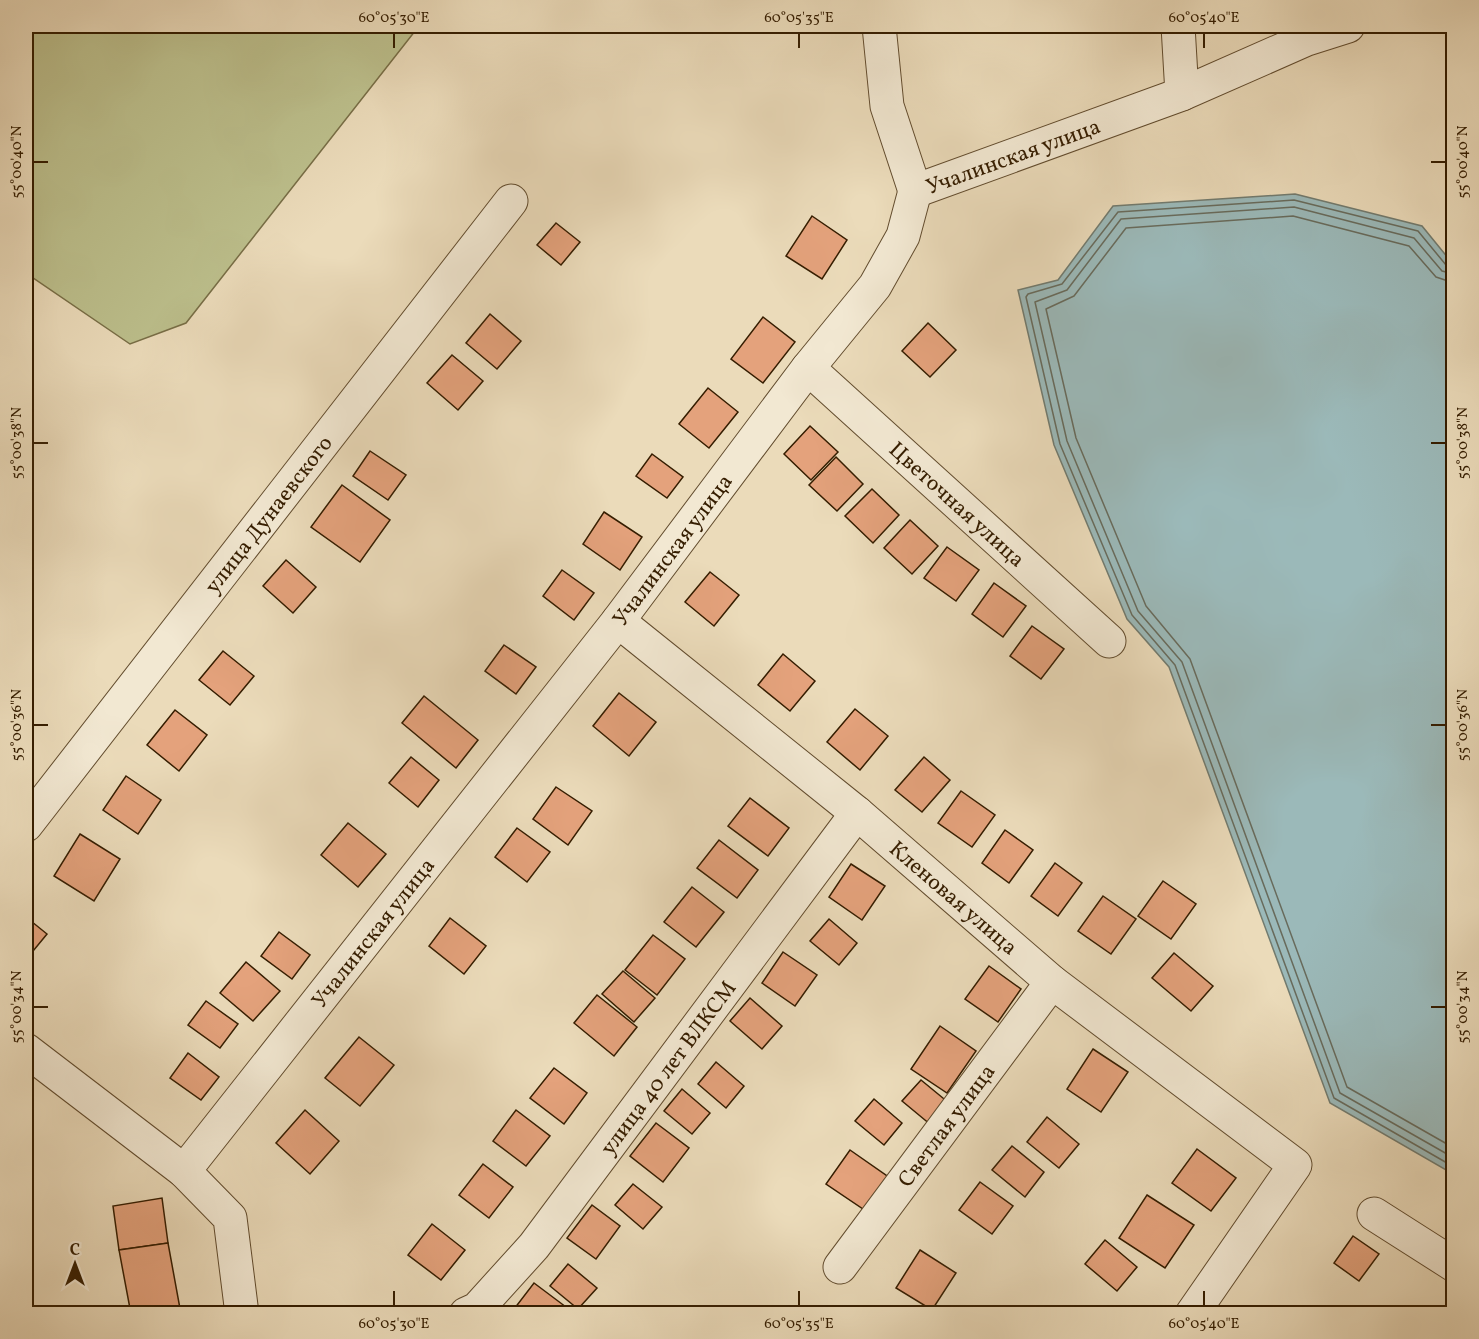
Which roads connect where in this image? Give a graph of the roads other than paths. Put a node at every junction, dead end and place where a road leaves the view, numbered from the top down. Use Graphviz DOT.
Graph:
graph roads {
  1 [pos="879,26"];
  2 [pos="1178,26"];
  3 [pos="1348,26"];
  4 [pos="1182,94"];
  5 [pos="915,191"];
  6 [pos="511,201"];
  7 [pos="808,368"];
  8 [pos="618,621"];
  9 [pos="1109,641"];
  10 [pos="857,813"];
  11 [pos="26,825"];
  12 [pos="1052,982"];
  13 [pos="26,1050"];
  14 [pos="184,1171"];
  15 [pos="1374,1214"];
  16 [pos="1454,1265"];
  17 [pos="840,1267"];
  18 [pos="242,1314"];
  19 [pos="466,1314"];
  20 [pos="1192,1314"];
  1 -- 5 [label="street"];
  2 -- 4 [label="street"];
  3 -- 4 [label="street, Учалинская улица"];
  4 -- 5 [label="street, Учалинская улица"];
  5 -- 7 [label="street, Учалинская улица"];
  6 -- 11 [label="street, улица Дунаевского"];
  7 -- 8 [label="street, Учалинская улица"];
  7 -- 9 [label="street, Цветочная улица"];
  8 -- 10 [label="street, Кленовая улица"];
  8 -- 14 [label="street, Учалинская улица"];
  10 -- 12 [label="street, Кленовая улица"];
  10 -- 19 [label="street, улица 40 лет ВЛКСМ"];
  12 -- 17 [label="street, Светлая улица"];
  12 -- 20 [label="street, Кленовая улица"];
  13 -- 14 [label="street"];
  14 -- 18 [label="street"];
  15 -- 16 [label="street"];
}
